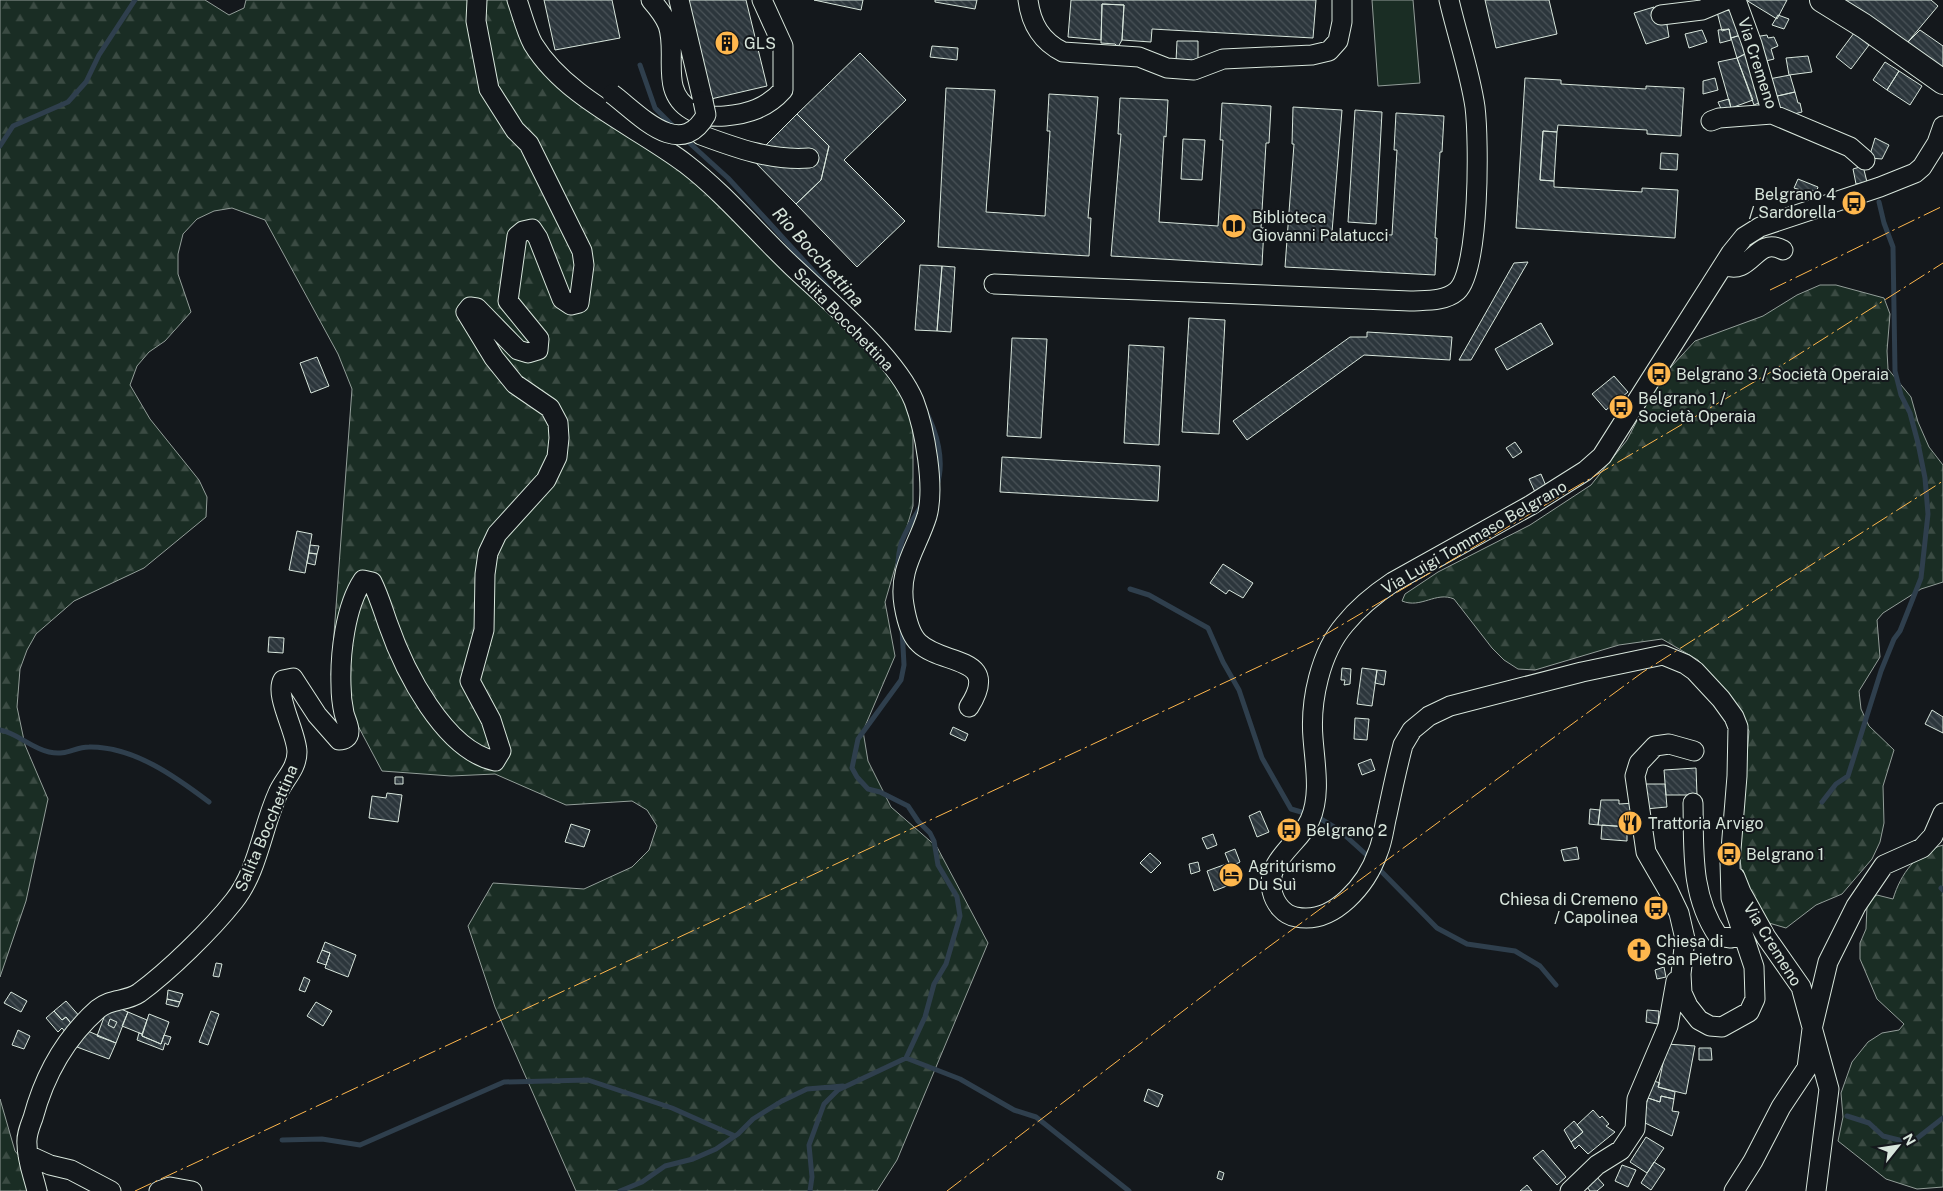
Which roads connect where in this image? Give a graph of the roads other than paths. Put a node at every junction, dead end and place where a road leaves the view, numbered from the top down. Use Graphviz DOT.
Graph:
graph roads {
  1 [pos="476,0"];
  2 [pos="517,0"];
  3 [pos="651,0"];
  4 [pos="680,0"];
  5 [pos="762,0"];
  6 [pos="1028,0"];
  7 [pos="1342,0"];
  8 [pos="1449,0"];
  9 [pos="1726,0"];
  10 [pos="1736,0"];
  11 [pos="1822,0"];
  12 [pos="1661,15"];
  13 [pos="1943,82"];
  14 [pos="612,94"];
  15 [pos="1772,114"];
  16 [pos="1711,121"];
  17 [pos="1943,126"];
  18 [pos="696,130"];
  19 [pos="809,158"];
  20 [pos="1865,160"];
  21 [pos="1783,250"];
  22 [pos="1724,265"];
  23 [pos="994,284"];
  24 [pos="969,707"];
  25 [pos="1694,751"];
  26 [pos="1693,803"];
  27 [pos="1943,813"];
  28 [pos="1730,862"];
  29 [pos="1743,934"];
  30 [pos="1681,974"];
  31 [pos="1812,1029"];
  32 [pos="28,1155"];
  33 [pos="37,1191"];
  34 [pos="111,1191"];
  35 [pos="159,1191"];
  36 [pos="192,1191"];
  37 [pos="1570,1191"];
  38 [pos="1734,1191"];
  39 [pos="1816,1191"];
  1 -- 32 [label="street, Salita Bocchettina"];
  2 -- 24 [label="street, Salita Bocchettina"];
  3 -- 5 [label="street"];
  4 -- 18 [label="street, bridge"];
  6 -- 7 [label="street"];
  8 -- 23 [label="street"];
  9 -- 12 [label="street"];
  10 -- 15 [label="street, Via Cremeno"];
  11 -- 13 [label="main road"];
  14 -- 18 [label="street, bridge"];
  15 -- 16 [label="street"];
  15 -- 20 [label="street, Via Cremeno"];
  17 -- 22 [label="street, Via Luigi Tommaso Belgrano"];
  18 -- 19 [label="street"];
  21 -- 22 [label="street"];
  22 -- 28 [label="street, Via Luigi Tommaso Belgrano"];
  25 -- 30 [label="street"];
  26 -- 29 [label="street"];
  27 -- 31 [label="street, Via Cremeno"];
  28 -- 29 [label="street, Via Luigi Tommaso Belgrano"];
  28 -- 31 [label="street, Via Cremeno"];
  29 -- 30 [label="street, Via Luigi Tommaso Belgrano"];
  30 -- 37 [label="street"];
  31 -- 38 [label="street, Via Cremeno"];
  31 -- 39 [label="street, Via Cremeno"];
  32 -- 33 [label="street, Salita Bocchettina"];
  32 -- 34 [label="street"];
  35 -- 36 [label="street"];
}
